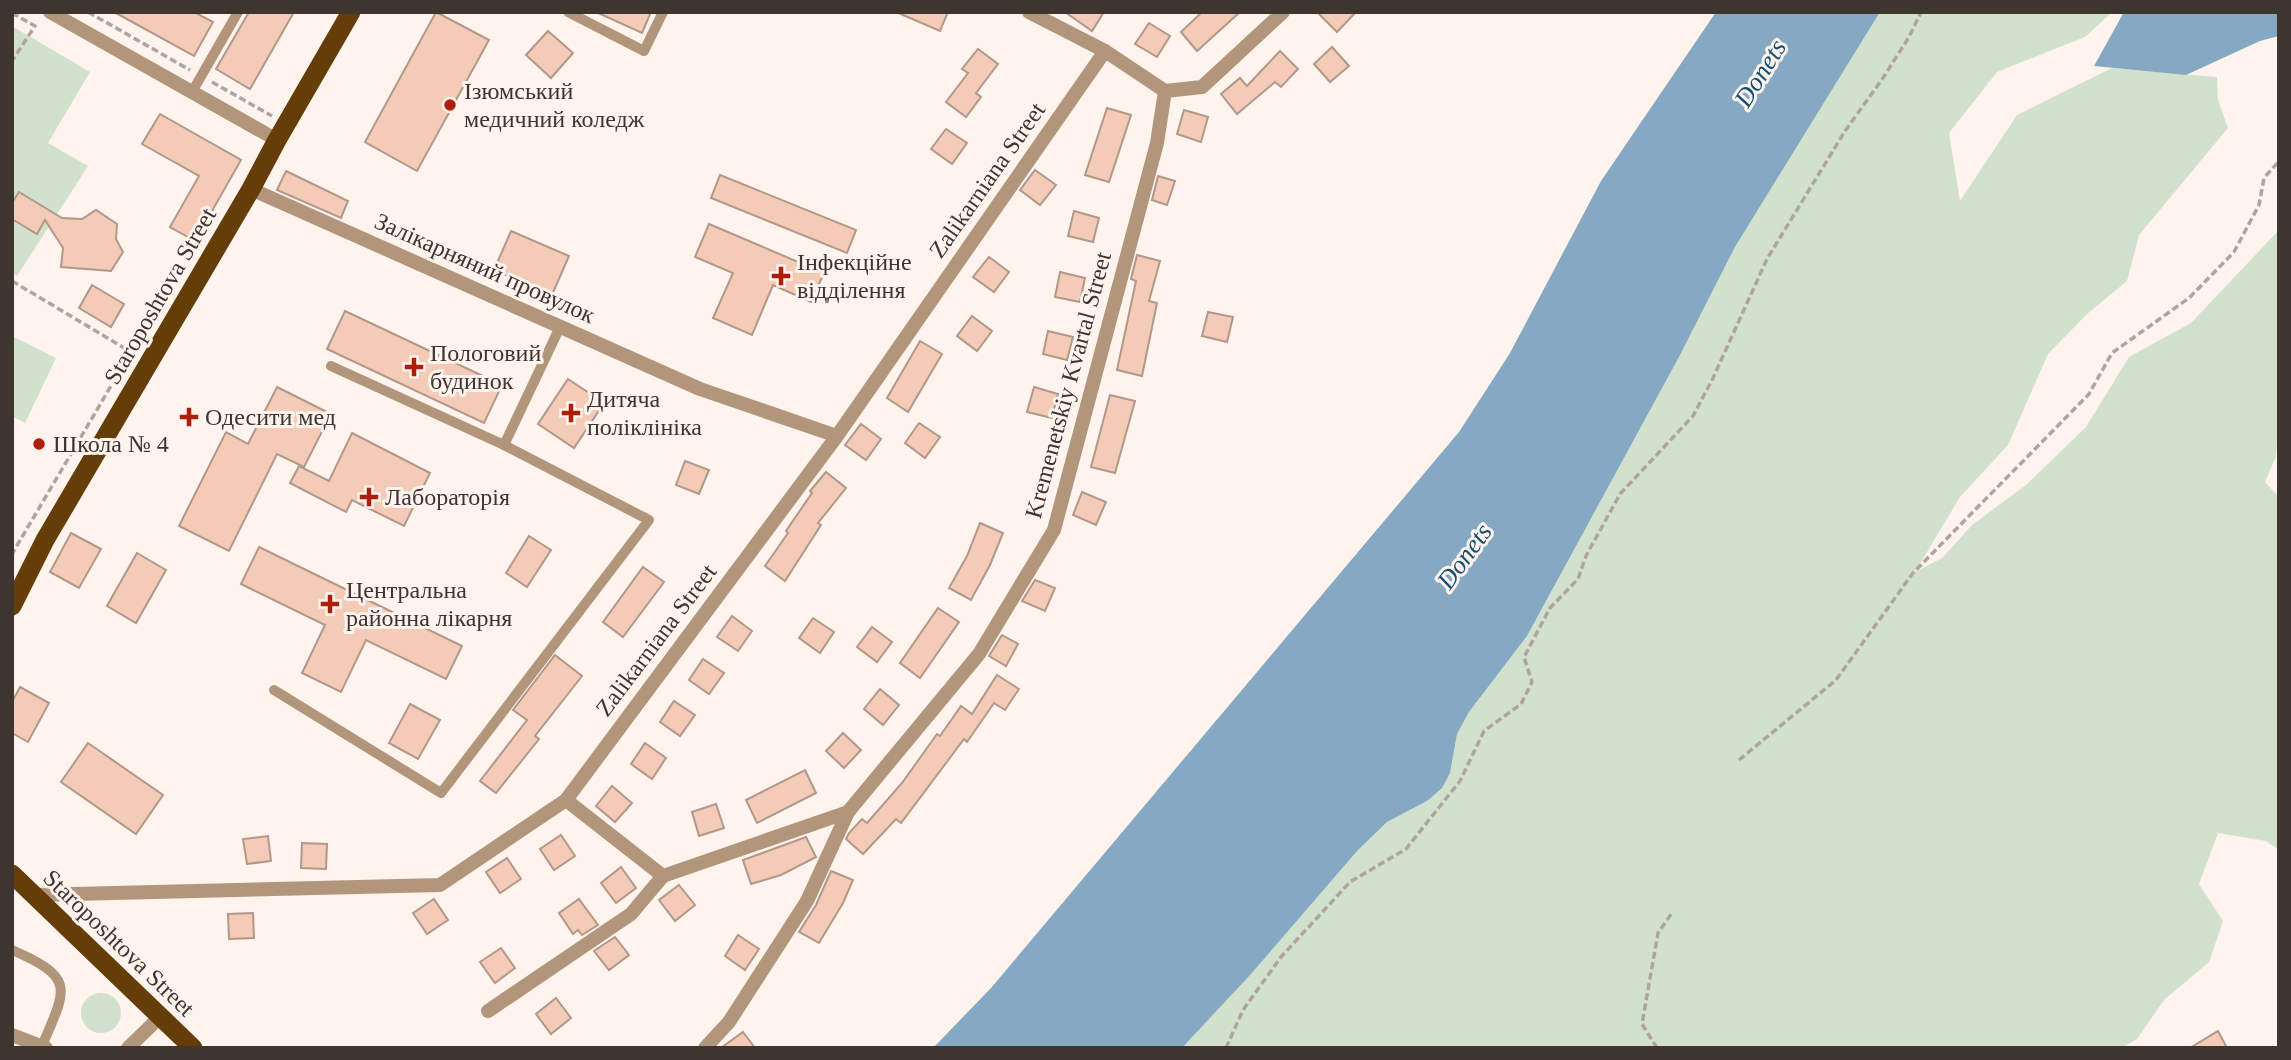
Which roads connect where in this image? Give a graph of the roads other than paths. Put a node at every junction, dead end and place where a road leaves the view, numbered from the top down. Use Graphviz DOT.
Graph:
graph roads {
  1 [pos="50,12"];
  2 [pos="351,12"];
  3 [pos="568,12"];
  4 [pos="663,12"];
  5 [pos="1283,12"];
  6 [pos="235,13"];
  7 [pos="1037,14"];
  8 [pos="1104,51"];
  9 [pos="1165,90"];
  10 [pos="192,92"];
  11 [pos="282,132"];
  12 [pos="251,189"];
  13 [pos="560,327"];
  14 [pos="331,366"];
  15 [pos="837,436"];
  16 [pos="504,445"];
  17 [pos="12,606"];
  18 [pos="274,690"];
  19 [pos="565,800"];
  20 [pos="848,812"];
  21 [pos="12,874"];
  22 [pos="663,876"];
  23 [pos="33,895"];
  24 [pos="12,950"];
  25 [pos="488,1011"];
  26 [pos="161,1016"];
  27 [pos="12,1035"];
  28 [pos="47,1047"];
  29 [pos="128,1048"];
  30 [pos="193,1048"];
  31 [pos="705,1048"];
  1 -- 10 [label="street"];
  2 -- 11 [label="highway, Staroposhtova Street"];
  3 -- 4 [label="lane"];
  5 -- 9 [label="street"];
  6 -- 10 [label="lane"];
  7 -- 8 [label="street"];
  8 -- 9 [label="street"];
  8 -- 15 [label="street, Zalikarniana Street"];
  9 -- 20 [label="street, Kremenetskiy Kvartal Street"];
  10 -- 11 [label="street"];
  11 -- 12 [label="highway, Staroposhtova Street"];
  12 -- 13 [label="street, Залікарняний провулок"];
  12 -- 17 [label="highway, Staroposhtova Street"];
  13 -- 15 [label="street, Залікарняний провулок"];
  13 -- 16 [label="lane"];
  14 -- 16 [label="lane"];
  15 -- 19 [label="street, Zalikarniana Street"];
  16 -- 18 [label="lane"];
  19 -- 22 [label="street"];
  19 -- 23 [label="street, Zalikarniana Street"];
  20 -- 22 [label="street"];
  20 -- 31 [label="street, Kremenetskiy Kvartal Street"];
  21 -- 23 [label="highway, Staroposhtova Street"];
  22 -- 25 [label="street"];
  23 -- 26 [label="highway, Staroposhtova Street"];
  24 -- 28 [label="lane"];
  26 -- 29 [label="street"];
  26 -- 30 [label="highway, Staroposhtova Street"];
  27 -- 28 [label="street"];
}
